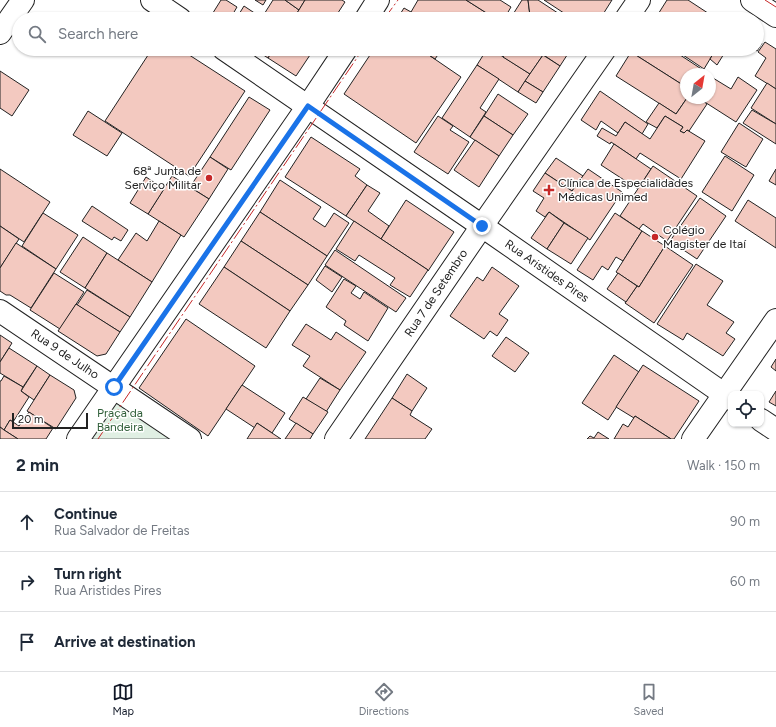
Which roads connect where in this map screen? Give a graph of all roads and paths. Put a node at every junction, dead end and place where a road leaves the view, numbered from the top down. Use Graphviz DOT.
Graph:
graph roads {
  1 [pos="23,0"];
  2 [pos="152,0"];
  3 [pos="378,0"];
  4 [pos="640,0"];
  5 [pos="752,0"];
  6 [pos="15,12"];
  7 [pos="170,12"];
  8 [pos="370,12"];
  9 [pos="631,12"];
  10 [pos="12,16"];
  11 [pos="776,16"];
  12 [pos="0,33"];
  13 [pos="234,56"];
  14 [pos="341,56"];
  15 [pos="600,56"];
  16 [pos="308,106"];
  17 [pos="482,226"];
  18 [pos="0,310"];
  19 [pos="776,320"];
  20 [pos="114,387"];
  21 [pos="727,397"];
  22 [pos="764,422"];
  23 [pos="776,430"];
  24 [pos="78,439"];
  25 [pos="190,439"];
  26 [pos="336,439"];
  27 [pos="693,439"];
  1 -- 6 [label="street"];
  2 -- 7 [label="street"];
  3 -- 8 [label="street"];
  4 -- 9 [label="street"];
  5 -- 11 [label="street"];
  10 -- 12 [label="street"];
  13 -- 16 [label="street, Rua Aristides Pires"];
  14 -- 16 [label="street"];
  15 -- 17 [label="street, Rua 7 de Setembro"];
  16 -- 17 [label="street, Rua Aristides Pires"];
  16 -- 20 [label="street"];
  17 -- 21 [label="street, Rua Aristides Pires"];
  17 -- 26 [label="street, Rua 7 de Setembro"];
  18 -- 20 [label="street, Rua 9 de Julho"];
  19 -- 21 [label="street"];
  20 -- 24 [label="street"];
  20 -- 25 [label="street, Rua 9 de Julho"];
  21 -- 27 [label="street"];
  22 -- 23 [label="street"];
}
